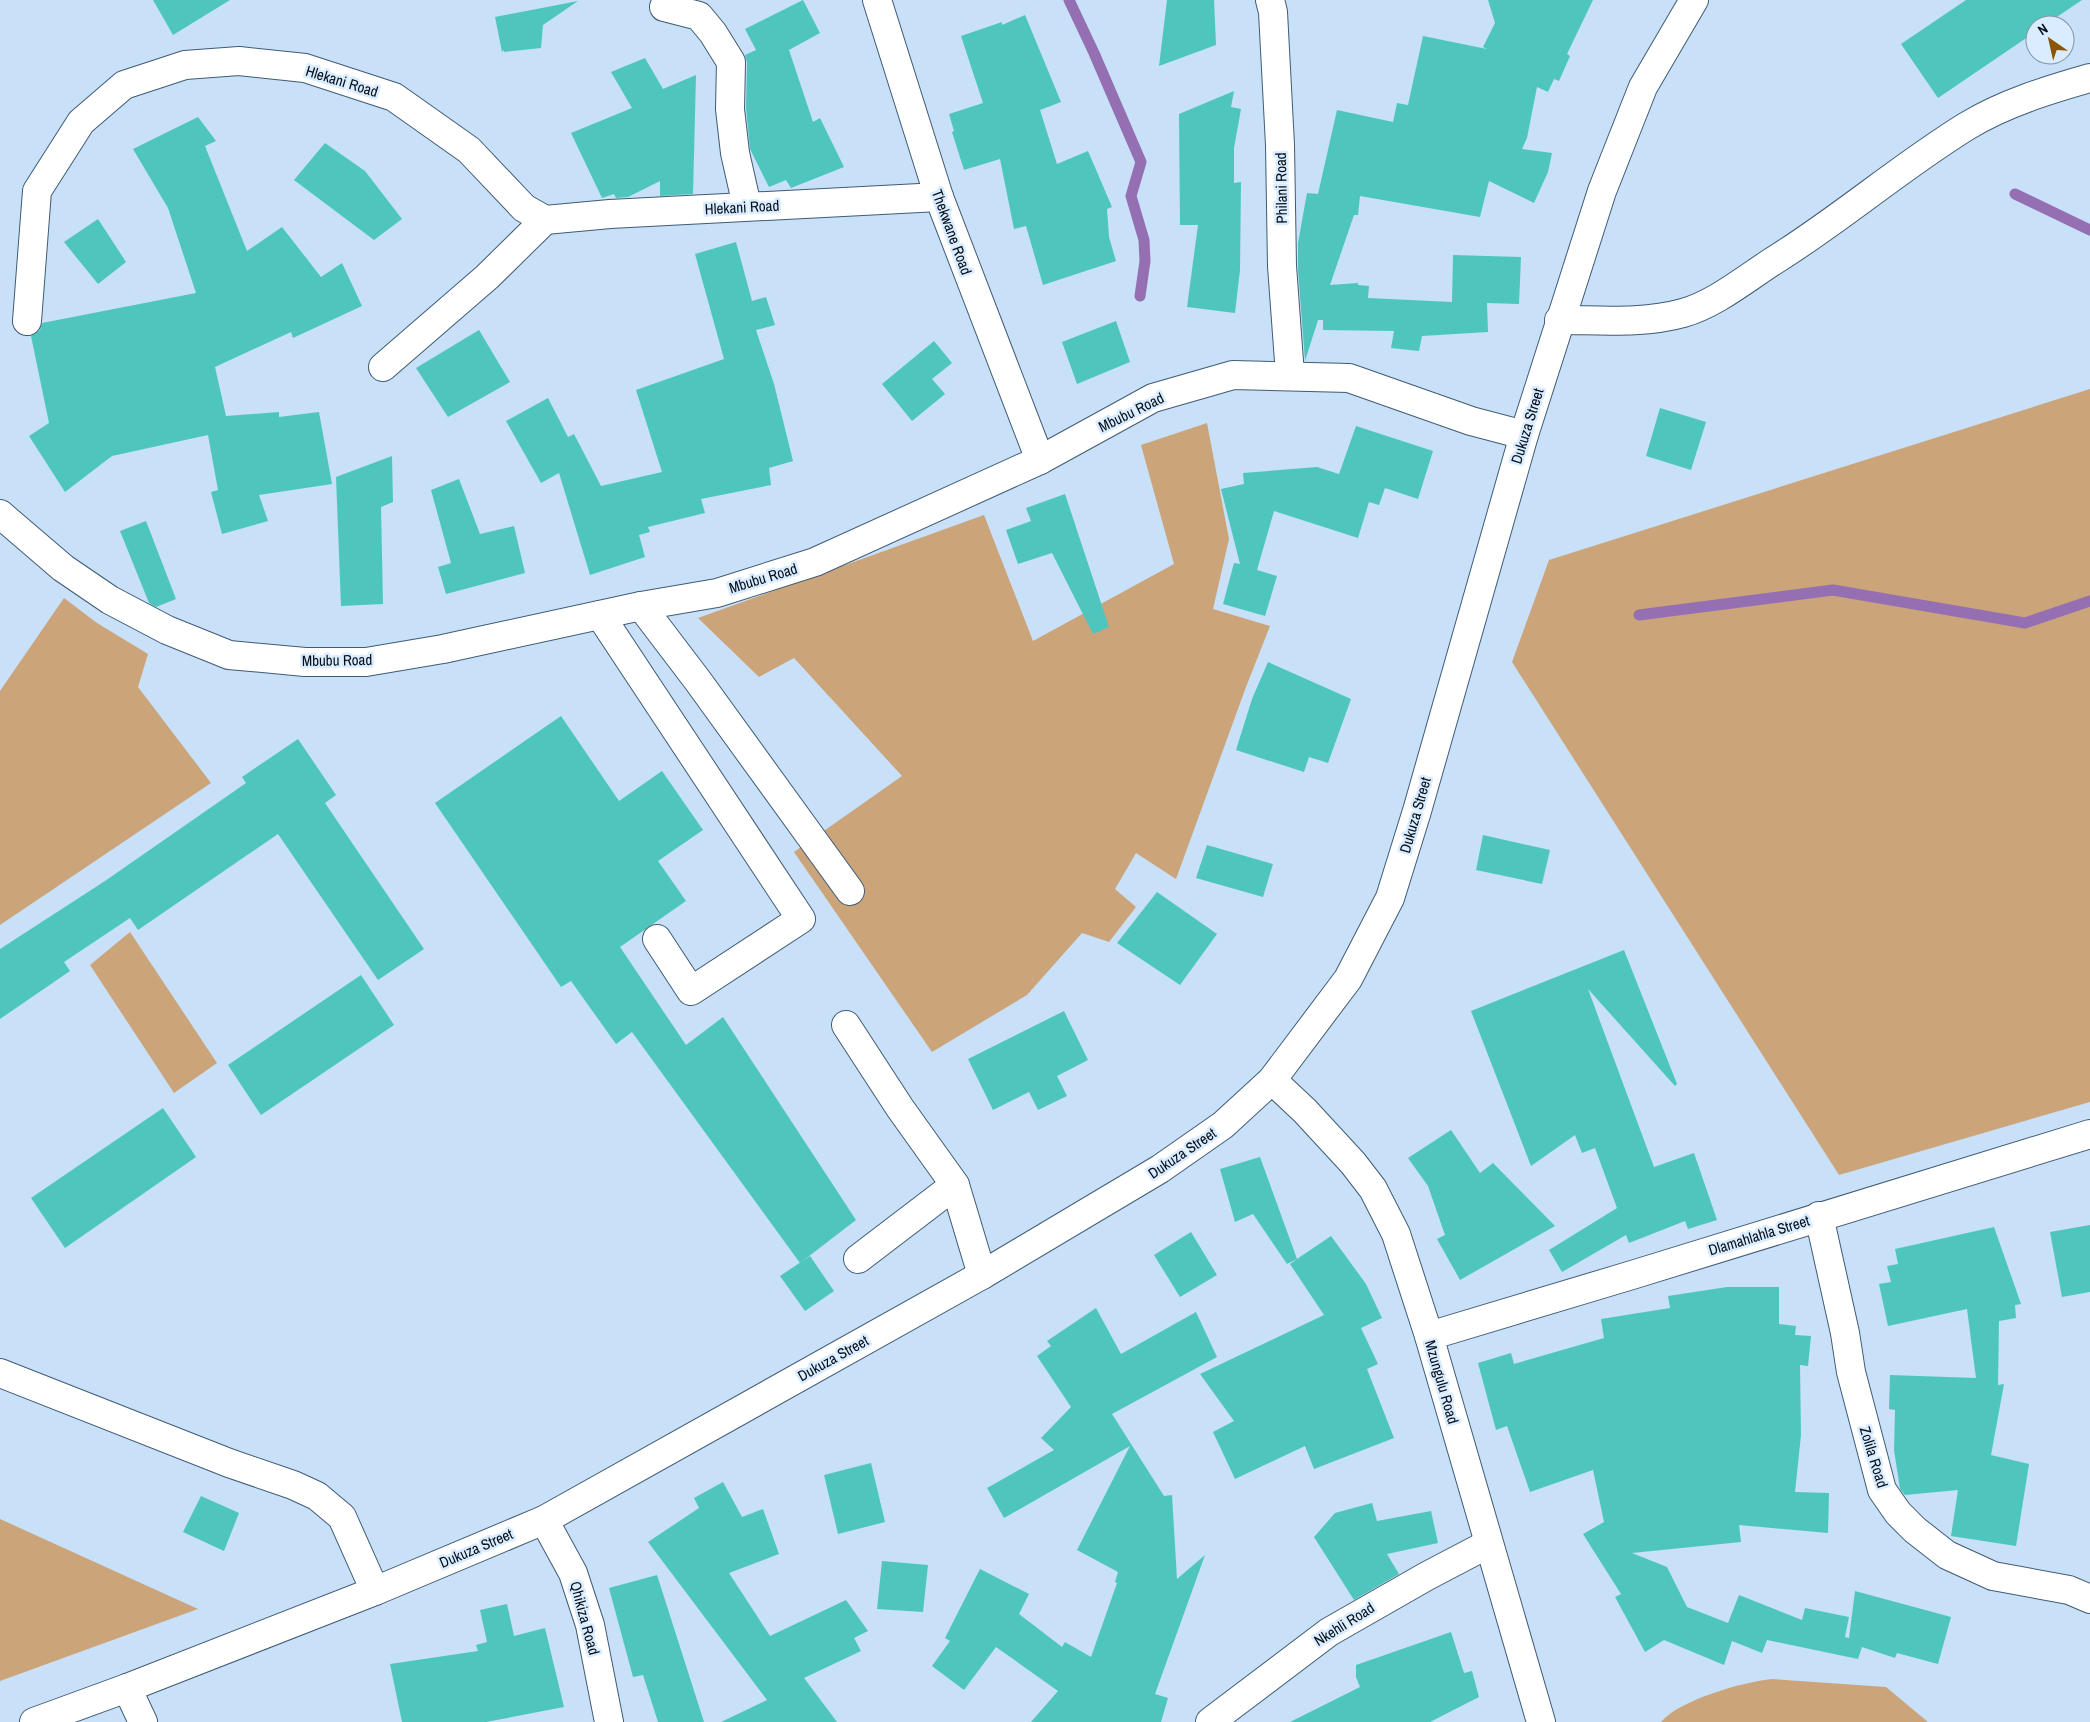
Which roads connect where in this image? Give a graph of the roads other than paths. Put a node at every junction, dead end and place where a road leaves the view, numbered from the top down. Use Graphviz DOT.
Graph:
graph roads {
  1 [pos="877,0"];
  2 [pos="1270,0"];
  3 [pos="1694,0"];
  4 [pos="664,7"];
  5 [pos="2090,78"];
  6 [pos="939,196"];
  7 [pos="747,206"];
  8 [pos="545,220"];
  9 [pos="1559,320"];
  10 [pos="27,321"];
  11 [pos="383,367"];
  12 [pos="1290,376"];
  13 [pos="1524,435"];
  14 [pos="1040,460"];
  15 [pos="0,514"];
  16 [pos="641,606"];
  17 [pos="600,615"];
  18 [pos="850,891"];
  19 [pos="657,939"];
  20 [pos="846,1025"];
  21 [pos="1272,1080"];
  22 [pos="2090,1134"];
  23 [pos="954,1185"];
  24 [pos="1819,1216"];
  25 [pos="858,1259"];
  26 [pos="982,1274"];
  27 [pos="1428,1336"];
  28 [pos="0,1373"];
  29 [pos="544,1520"];
  30 [pos="1488,1544"];
  31 [pos="375,1590"];
  32 [pos="2090,1599"];
  33 [pos="128,1688"];
  34 [pos="34,1722"];
  35 [pos="143,1722"];
  36 [pos="609,1722"];
  37 [pos="1210,1722"];
  38 [pos="1541,1722"];
  1 -- 6 [label="street, Thekwane Road"];
  2 -- 12 [label="street, Philani Road"];
  3 -- 9 [label="street, Dukuza Street"];
  4 -- 7 [label="street"];
  5 -- 9 [label="street"];
  6 -- 7 [label="street, Hlekani Road"];
  6 -- 14 [label="street, Thekwane Road"];
  7 -- 8 [label="street, Hlekani Road"];
  8 -- 10 [label="street, Hlekani Road"];
  8 -- 11 [label="street"];
  9 -- 13 [label="street, Dukuza Street"];
  12 -- 13 [label="street, Mbubu Road"];
  12 -- 14 [label="street, Mbubu Road"];
  13 -- 21 [label="street, Dukuza Street"];
  14 -- 16 [label="street, Mbubu Road"];
  15 -- 17 [label="street, Mbubu Road"];
  16 -- 17 [label="street, Mbubu Road"];
  16 -- 18 [label="street"];
  17 -- 19 [label="street"];
  20 -- 23 [label="street"];
  21 -- 26 [label="street, Dukuza Street"];
  21 -- 27 [label="street, Mzungulu Road"];
  22 -- 24 [label="street, Dlamahlahla Street"];
  23 -- 25 [label="street"];
  23 -- 26 [label="street"];
  24 -- 27 [label="street, Dlamahlahla Street"];
  24 -- 32 [label="street, Zolila Road"];
  26 -- 29 [label="street, Dukuza Street"];
  27 -- 30 [label="street, Mzungulu Road"];
  28 -- 31 [label="street"];
  29 -- 31 [label="street, Dukuza Street"];
  29 -- 36 [label="street, Qhikiza Road"];
  30 -- 37 [label="street, Nkehli Road"];
  30 -- 38 [label="street, Mzungulu Road"];
  31 -- 33 [label="street, Dukuza Street"];
  33 -- 34 [label="street, Dukuza Street"];
  33 -- 35 [label="street"];
}
